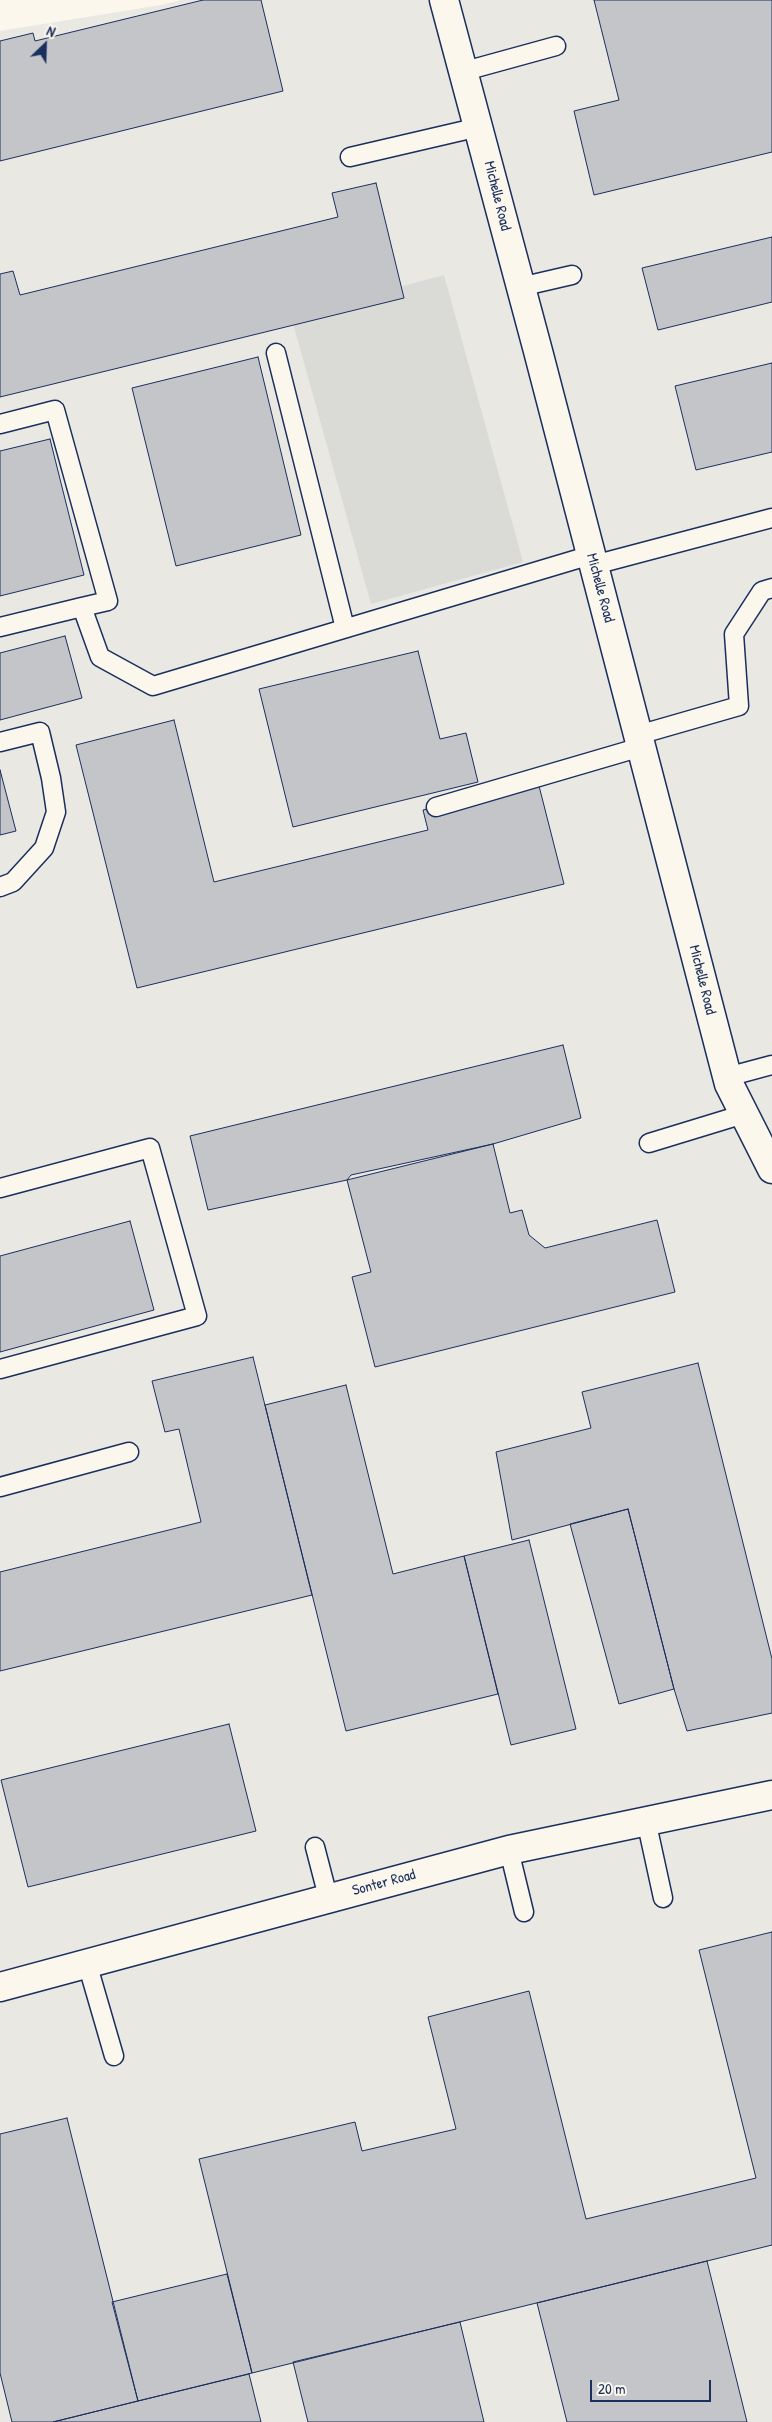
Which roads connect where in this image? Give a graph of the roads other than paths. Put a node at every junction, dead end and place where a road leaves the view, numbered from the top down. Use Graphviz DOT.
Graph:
graph roads {
  1 [pos="444,0"];
  2 [pos="556,46"];
  3 [pos="465,71"];
  4 [pos="479,127"];
  5 [pos="350,157"];
  6 [pos="572,275"];
  7 [pos="520,287"];
  8 [pos="276,353"];
  9 [pos="0,424"];
  10 [pos="772,518"];
  11 [pos="592,560"];
  12 [pos="772,588"];
  13 [pos="82,607"];
  14 [pos="0,627"];
  15 [pos="344,628"];
  16 [pos="640,741"];
  17 [pos="0,742"];
  18 [pos="436,807"];
  19 [pos="0,887"];
  20 [pos="772,1065"];
  21 [pos="727,1077"];
  22 [pos="744,1114"];
  23 [pos="649,1142"];
  24 [pos="772,1168"];
  25 [pos="0,1188"];
  26 [pos="0,1369"];
  27 [pos="129,1452"];
  28 [pos="0,1487"];
  29 [pos="772,1796"];
  30 [pos="646,1820"];
  31 [pos="315,1847"];
  32 [pos="509,1850"];
  33 [pos="328,1897"];
  34 [pos="663,1898"];
  35 [pos="524,1912"];
  36 [pos="87,1963"];
  37 [pos="0,1986"];
  38 [pos="114,2056"];
  1 -- 3 [label="street, Michelle Road"];
  2 -- 3 [label="lane"];
  3 -- 4 [label="street, Michelle Road"];
  4 -- 5 [label="lane"];
  4 -- 7 [label="street, Michelle Road"];
  6 -- 7 [label="lane"];
  7 -- 11 [label="street, Michelle Road"];
  8 -- 15 [label="lane"];
  9 -- 13 [label="lane"];
  10 -- 11 [label="lane"];
  11 -- 15 [label="lane"];
  11 -- 16 [label="street, Michelle Road"];
  12 -- 16 [label="lane"];
  13 -- 14 [label="lane"];
  13 -- 15 [label="lane"];
  16 -- 18 [label="lane"];
  16 -- 21 [label="street, Michelle Road"];
  17 -- 19 [label="lane"];
  20 -- 21 [label="lane"];
  21 -- 22 [label="street, Michelle Road"];
  22 -- 23 [label="lane"];
  22 -- 24 [label="street, Michelle Road"];
  25 -- 26 [label="lane"];
  27 -- 28 [label="lane"];
  29 -- 30 [label="street, Sonter Road"];
  30 -- 32 [label="street, Sonter Road"];
  30 -- 34 [label="lane"];
  31 -- 33 [label="lane"];
  32 -- 33 [label="street, Sonter Road"];
  32 -- 35 [label="lane"];
  33 -- 36 [label="street, Sonter Road"];
  36 -- 37 [label="street, Sonter Road"];
  36 -- 38 [label="lane"];
}
